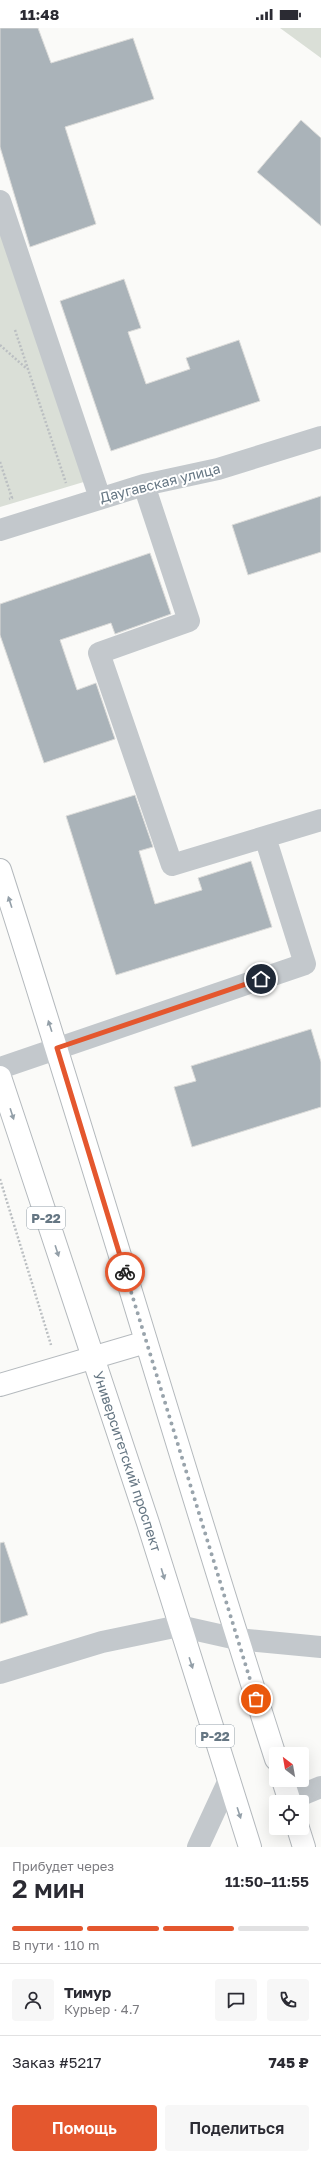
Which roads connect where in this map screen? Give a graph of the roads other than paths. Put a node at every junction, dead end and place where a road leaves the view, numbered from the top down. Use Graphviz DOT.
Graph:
graph roads {
  1 [pos="0,201"];
  2 [pos="321,437"];
  3 [pos="144,485"];
  4 [pos="100,498"];
  5 [pos="0,530"];
  6 [pos="321,820"];
  7 [pos="265,837"];
  8 [pos="0,870"];
  9 [pos="57,1048"];
  10 [pos="0,1068"];
  11 [pos="0,1077"];
  12 [pos="146,1342"];
  13 [pos="93,1358"];
  14 [pos="0,1385"];
  15 [pos="179,1626"];
  16 [pos="237,1639"];
  17 [pos="321,1647"];
  18 [pos="0,1673"];
  19 [pos="272,1747"];
  20 [pos="229,1780"];
  21 [pos="321,1787"];
  22 [pos="287,1794"];
  23 [pos="300,1835"];
  24 [pos="198,1847"];
  25 [pos="250,1847"];
  26 [pos="304,1847"];
  1 -- 4 [label="street"];
  2 -- 3 [label="street, Даугавская улица"];
  3 -- 4 [label="street, Даугавская улица"];
  3 -- 7 [label="street"];
  4 -- 5 [label="street, Даугавская улица"];
  6 -- 7 [label="street"];
  7 -- 9 [label="street"];
  9 -- 8 [label="main road, one-way"];
  9 -- 10 [label="street"];
  9 -- 12 [label="main road"];
  11 -- 13 [label="main road, Университетский проспект / Р-22, one-way"];
  12 -- 13 [label="main road"];
  12 -- 16 [label="main road"];
  13 -- 14 [label="main road"];
  13 -- 15 [label="main road, Университетский проспект / Р-22, one-way"];
  15 -- 16 [label="street"];
  15 -- 18 [label="street"];
  15 -- 20 [label="main road, Университетский проспект / Р-22, one-way"];
  16 -- 17 [label="street"];
  16 -- 19 [label="main road"];
  20 -- 24 [label="street"];
  20 -- 25 [label="main road, Университетский проспект / Р-22, one-way"];
  21 -- 22 [label="street"];
  23 -- 26 [label="main road"];
}
